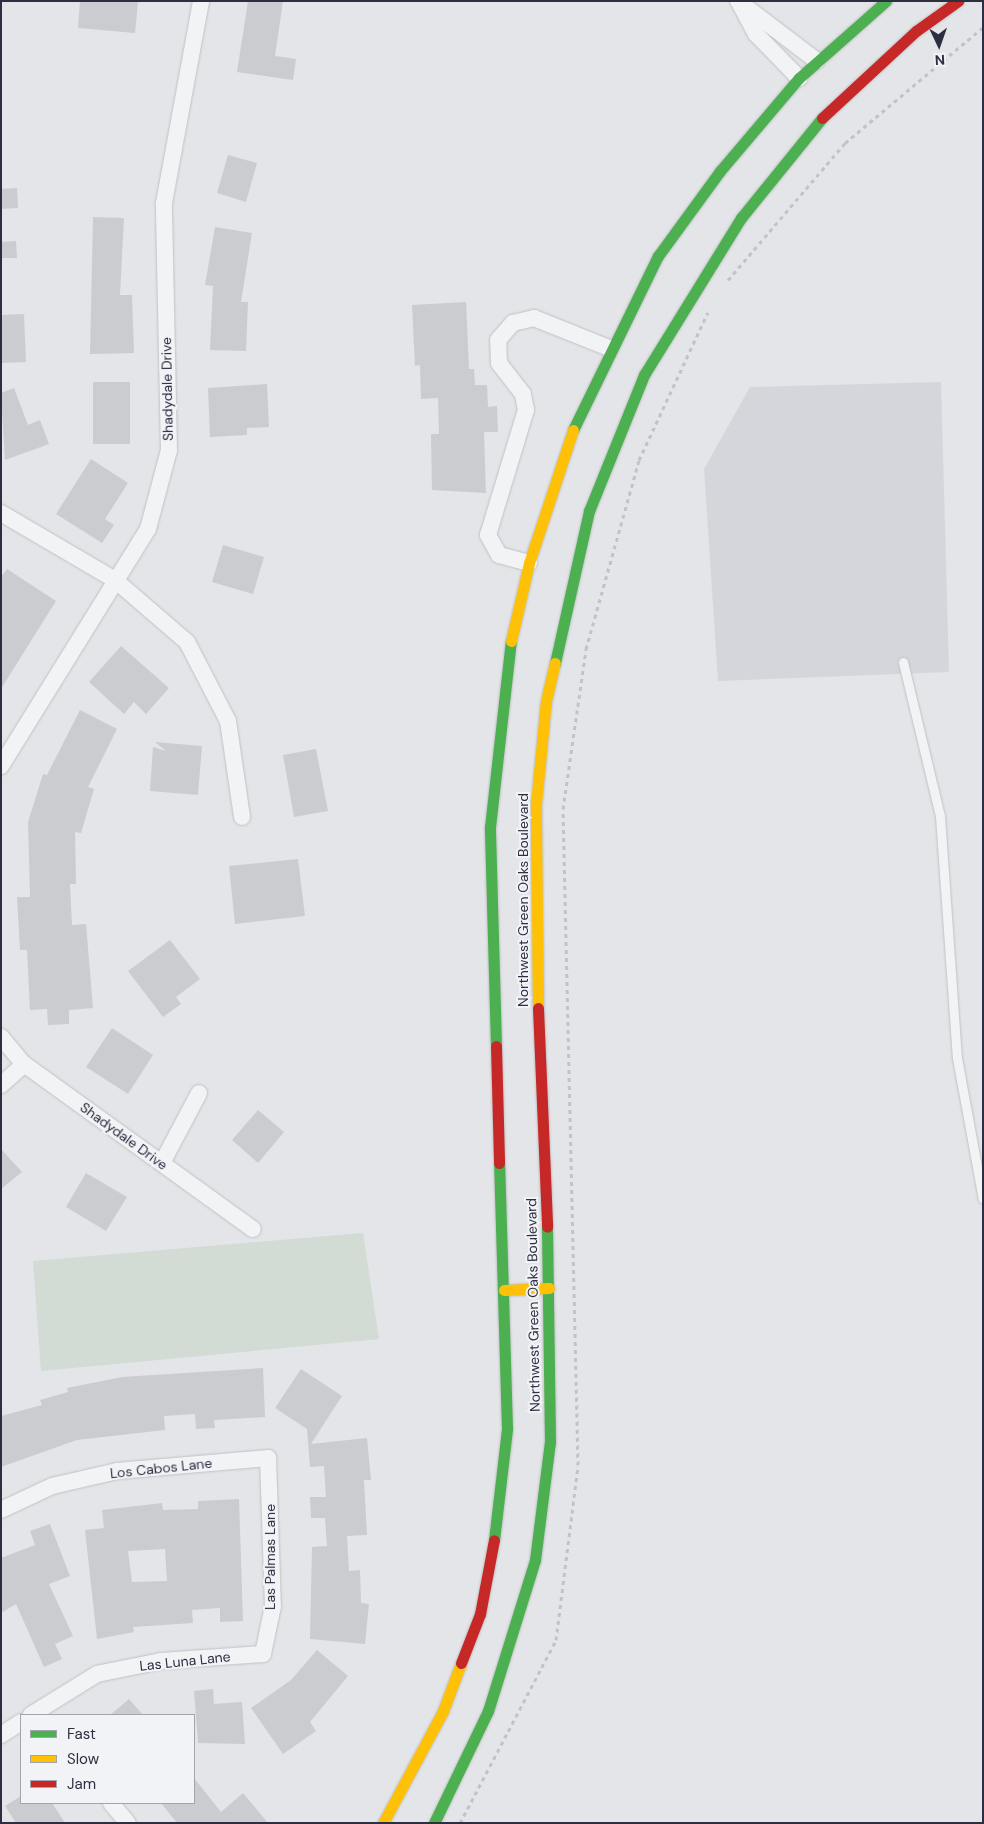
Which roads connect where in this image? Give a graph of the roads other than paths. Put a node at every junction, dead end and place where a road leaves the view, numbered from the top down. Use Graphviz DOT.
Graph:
graph roads {
  1 [pos="201,1"];
  2 [pos="886,1"];
  3 [pos="958,1"];
  4 [pos="739,2"];
  5 [pos="817,61"];
  6 [pos="799,78"];
  7 [pos="609,348"];
  8 [pos="1,513"];
  9 [pos="530,563"];
  10 [pos="115,580"];
  11 [pos="903,662"];
  12 [pos="1,766"];
  13 [pos="242,817"];
  14 [pos="1,1037"];
  15 [pos="24,1064"];
  16 [pos="1,1085"];
  17 [pos="199,1093"];
  18 [pos="162,1163"];
  19 [pos="983,1199"];
  20 [pos="253,1229"];
  21 [pos="549,1288"];
  22 [pos="504,1290"];
  23 [pos="268,1458"];
  24 [pos="1,1510"];
  25 [pos="262,1654"];
  26 [pos="34,1714"];
  27 [pos="20,1723"];
  28 [pos="1,1735"];
  29 [pos="112,1804"];
  30 [pos="128,1823"];
  31 [pos="383,1823"];
  32 [pos="434,1823"];
  1 -- 10 [label="street, Shadydale Drive"];
  2 -- 5 [label="main road, Northwest Green Oaks Boulevard"];
  3 -- 21 [label="main road, Northwest Green Oaks Boulevard"];
  4 -- 5 [label="street"];
  4 -- 6 [label="street"];
  5 -- 6 [label="main road, Northwest Green Oaks Boulevard"];
  6 -- 7 [label="main road, Northwest Green Oaks Boulevard"];
  7 -- 9 [label="main road, Northwest Green Oaks Boulevard"];
  7 -- 9 [label="street"];
  8 -- 10 [label="street"];
  9 -- 22 [label="main road, Northwest Green Oaks Boulevard"];
  10 -- 12 [label="street, Shadydale Drive"];
  10 -- 13 [label="street"];
  11 -- 19 [label="lane"];
  14 -- 15 [label="street, Shadydale Drive"];
  15 -- 16 [label="street"];
  15 -- 18 [label="street, Shadydale Drive"];
  17 -- 18 [label="street"];
  18 -- 20 [label="street, Shadydale Drive"];
  21 -- 22 [label="main road"];
  21 -- 32 [label="main road, Northwest Green Oaks Boulevard"];
  22 -- 31 [label="main road, Northwest Green Oaks Boulevard"];
  23 -- 24 [label="street, Los Cabos Lane"];
  23 -- 25 [label="street, Las Palmas Lane"];
  25 -- 26 [label="street, Las Luna Lane"];
  27 -- 28 [label="street"];
  29 -- 30 [label="street"];
}
